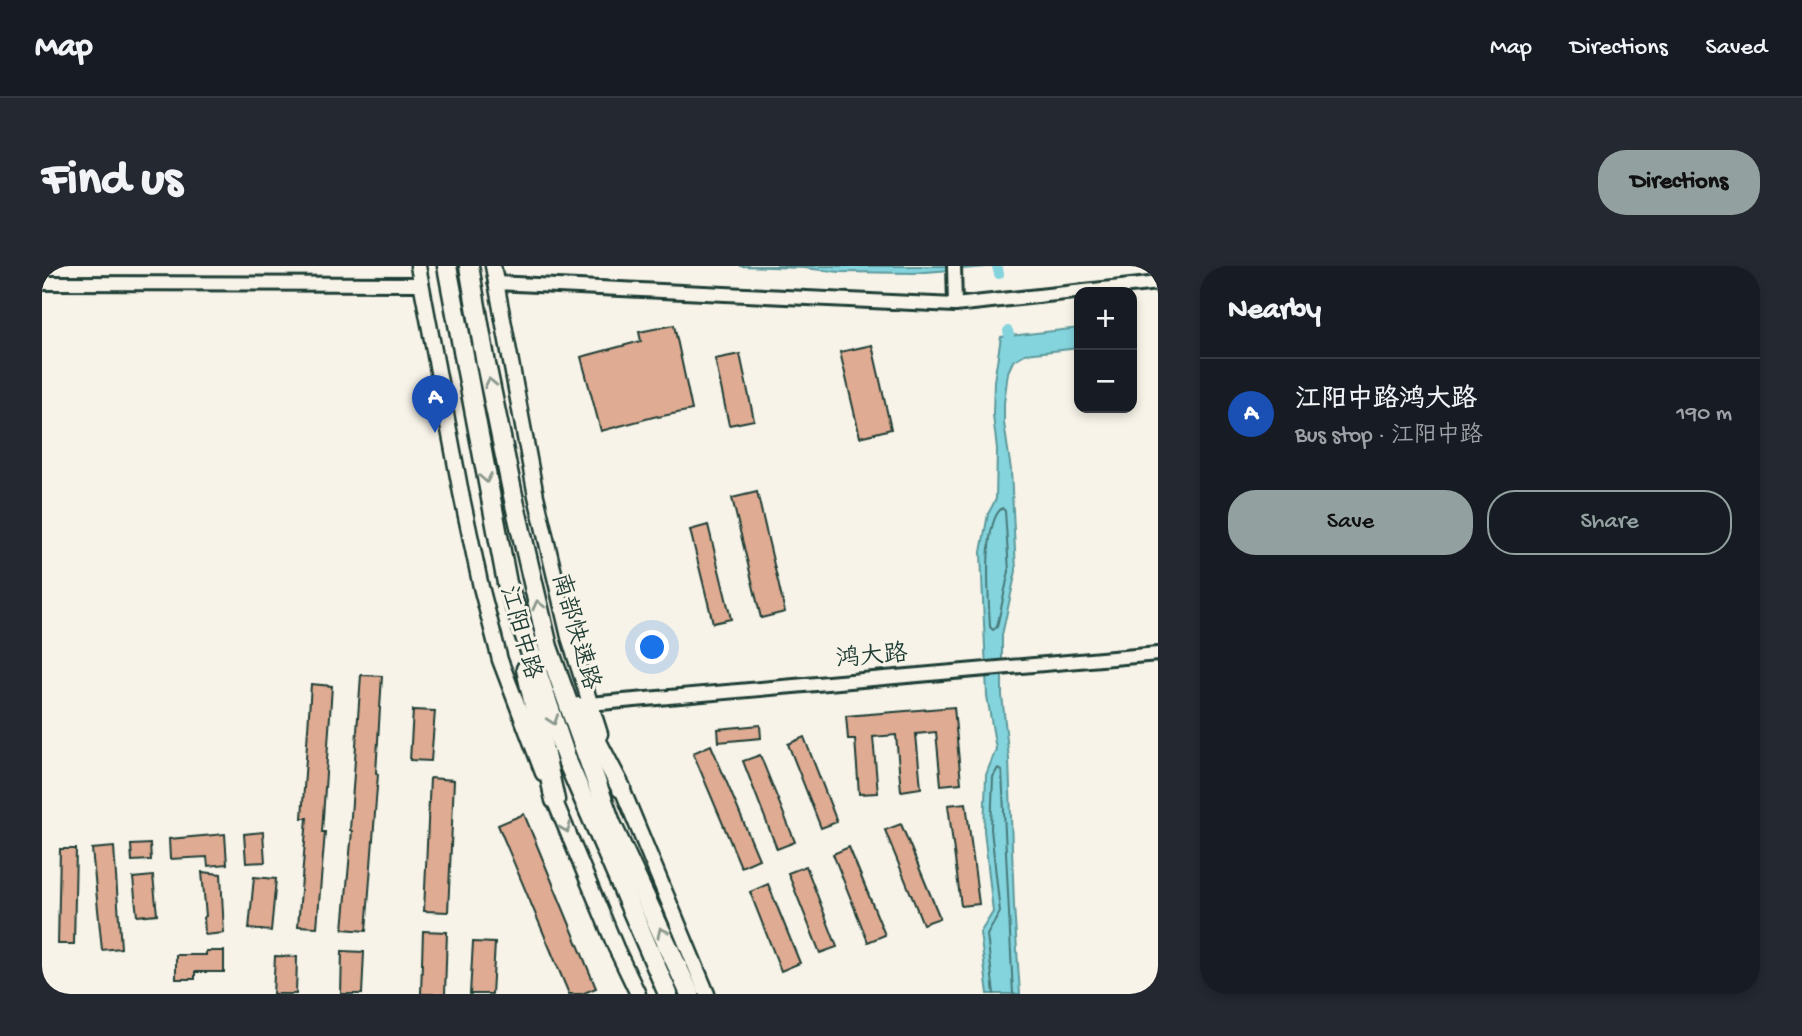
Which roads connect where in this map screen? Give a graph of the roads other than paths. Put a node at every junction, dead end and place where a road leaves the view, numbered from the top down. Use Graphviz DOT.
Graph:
graph roads {
  1 [pos="418,266"];
  2 [pos="447,266"];
  3 [pos="469,266"];
  4 [pos="493,266"];
  5 [pos="954,272"];
  6 [pos="42,283"];
  7 [pos="495,283"];
  8 [pos="1158,283"];
  9 [pos="421,284"];
  10 [pos="955,305"];
  11 [pos="507,583"];
  12 [pos="548,647"];
  13 [pos="1158,654"];
  14 [pos="589,704"];
  15 [pos="621,788"];
  16 [pos="555,800"];
  17 [pos="638,994"];
  18 [pos="668,994"];
  19 [pos="690,994"];
  20 [pos="707,994"];
  1 -- 9 [label="main road, 江阳中路"];
  2 -- 11 [label="highway, 南部快速路, one-way"];
  12 -- 3 [label="highway, 南部快速路, one-way"];
  4 -- 7 [label="main road, 江阳中路"];
  5 -- 10 [label="street"];
  6 -- 9 [label="street"];
  7 -- 10 [label="street"];
  7 -- 14 [label="main road, 江阳中路"];
  8 -- 10 [label="street"];
  9 -- 16 [label="main road, 江阳中路"];
  11 -- 16 [label="highway"];
  11 -- 18 [label="highway, 南部快速路, one-way"];
  12 -- 15 [label="highway"];
  19 -- 12 [label="highway, 南部快速路, one-way"];
  13 -- 14 [label="street, 鸿大路"];
  14 -- 15 [label="main road, 江阳中路"];
  15 -- 20 [label="main road, 江阳中路"];
  16 -- 17 [label="main road, 江阳中路, one-way"];
}
